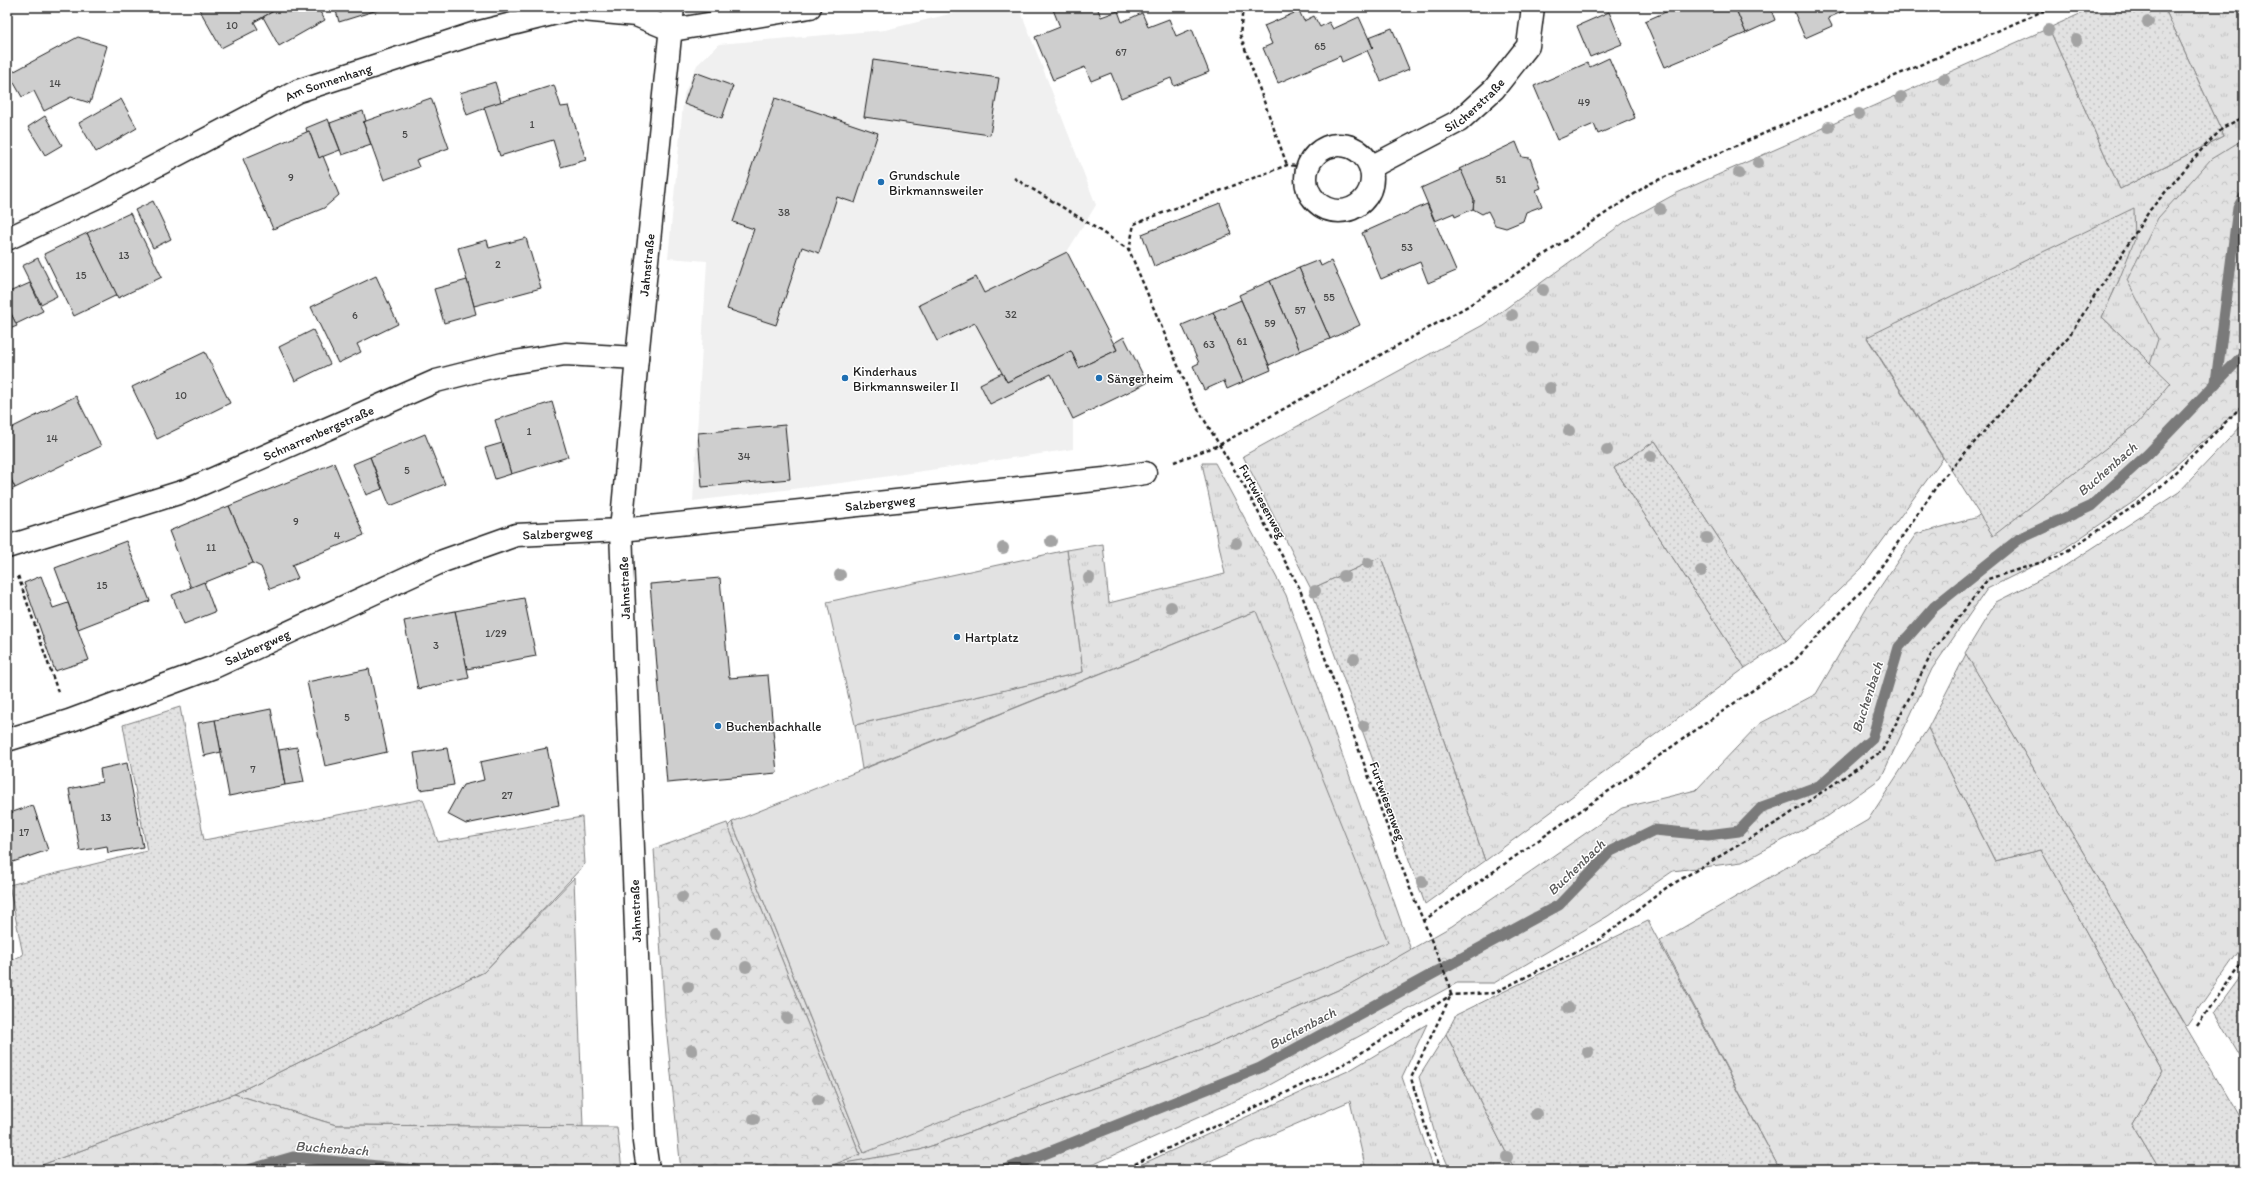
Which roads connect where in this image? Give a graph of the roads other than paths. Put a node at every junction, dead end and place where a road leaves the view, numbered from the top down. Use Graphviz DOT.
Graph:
graph roads {
  1 [pos="673,7"];
  2 [pos="810,7"];
  3 [pos="1534,7"];
  4 [pos="672,30"];
  5 [pos="1371,167"];
  6 [pos="7,239"];
  7 [pos="637,358"];
  8 [pos="1145,473"];
  9 [pos="622,530"];
  10 [pos="8,547"];
  11 [pos="7,740"];
  12 [pos="648,1170"];
  1 -- 4 [label="street, Jahnstraße"];
  2 -- 4 [label="street"];
  3 -- 5 [label="street, Silcherstraße"];
  4 -- 6 [label="street, Am Sonnenhang"];
  4 -- 7 [label="street, Jahnstraße"];
  5 -- 5 [label="street"];
  7 -- 9 [label="street, Jahnstraße"];
  7 -- 10 [label="street, Schnarrenbergstraße"];
  8 -- 9 [label="street, Salzbergweg"];
  9 -- 11 [label="street, Salzbergweg"];
  9 -- 12 [label="street, Jahnstraße"];
}
